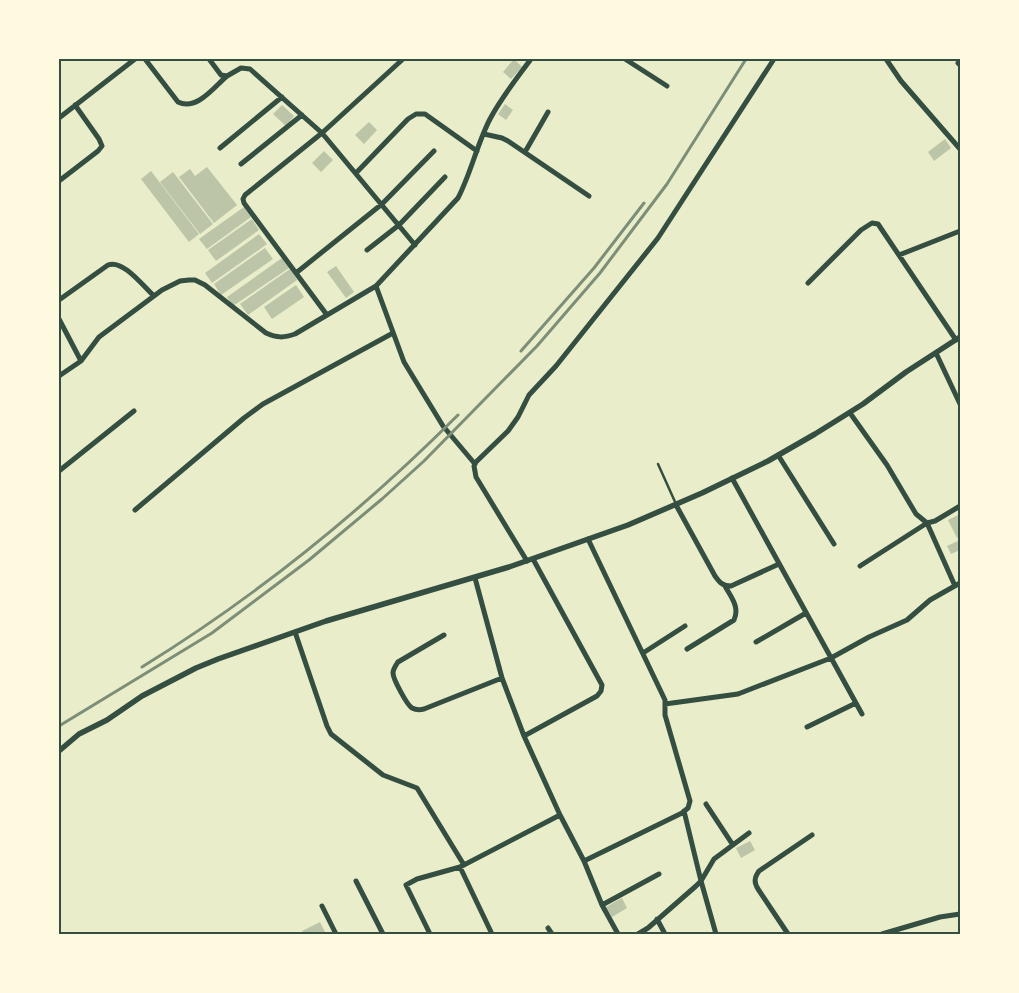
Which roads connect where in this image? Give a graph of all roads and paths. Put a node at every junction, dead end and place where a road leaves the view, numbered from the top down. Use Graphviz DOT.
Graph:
graph roads {
  1 [pos="135,59"];
  2 [pos="145,59"];
  3 [pos="210,59"];
  4 [pos="403,59"];
  5 [pos="531,59"];
  6 [pos="625,59"];
  7 [pos="774,59"];
  8 [pos="886,59"];
  9 [pos="227,76"];
  10 [pos="667,86"];
  11 [pos="282,97"];
  12 [pos="75,105"];
  13 [pos="548,112"];
  14 [pos="302,116"];
  15 [pos="59,118"];
  16 [pos="322,133"];
  17 [pos="484,134"];
  18 [pos="220,148"];
  19 [pos="960,149"];
  20 [pos="434,151"];
  21 [pos="477,151"];
  22 [pos="525,152"];
  23 [pos="241,164"];
  24 [pos="356,173"];
  25 [pos="444,177"];
  26 [pos="59,181"];
  27 [pos="589,196"];
  28 [pos="382,204"];
  29 [pos="399,225"];
  30 [pos="960,231"];
  31 [pos="415,245"];
  32 [pos="367,250"];
  33 [pos="898,255"];
  34 [pos="296,273"];
  35 [pos="808,283"];
  36 [pos="376,286"];
  37 [pos="154,296"];
  38 [pos="59,300"];
  39 [pos="327,315"];
  40 [pos="59,319"];
  41 [pos="393,333"];
  42 [pos="958,338"];
  43 [pos="936,353"];
  44 [pos="81,361"];
  45 [pos="59,376"];
  46 [pos="960,404"];
  47 [pos="134,411"];
  48 [pos="850,413"];
  49 [pos="778,455"];
  50 [pos="475,464"];
  51 [pos="658,464"];
  52 [pos="59,471"];
  53 [pos="732,478"];
  54 [pos="676,505"];
  55 [pos="960,506"];
  56 [pos="135,510"];
  57 [pos="927,523"];
  58 [pos="588,539"];
  59 [pos="834,544"];
  60 [pos="530,560"];
  61 [pos="779,564"];
  62 [pos="860,566"];
  63 [pos="475,578"];
  64 [pos="957,585"];
  65 [pos="724,586"];
  66 [pos="806,612"];
  67 [pos="685,626"];
  68 [pos="295,632"];
  69 [pos="444,634"];
  70 [pos="756,642"];
  71 [pos="687,648"];
  72 [pos="643,653"];
  73 [pos="831,658"];
  74 [pos="502,678"];
  75 [pos="856,703"];
  76 [pos="665,704"];
  77 [pos="862,714"];
  78 [pos="807,727"];
  79 [pos="524,736"];
  80 [pos="59,751"];
  81 [pos="706,804"];
  82 [pos="684,811"];
  83 [pos="560,815"];
  84 [pos="749,833"];
  85 [pos="812,835"];
  86 [pos="733,845"];
  87 [pos="584,861"];
  88 [pos="462,866"];
  89 [pos="659,874"];
  90 [pos="356,881"];
  91 [pos="701,881"];
  92 [pos="602,905"];
  93 [pos="322,906"];
  94 [pos="960,914"];
  95 [pos="657,919"];
  96 [pos="548,928"];
  97 [pos="336,934"];
  98 [pos="384,934"];
  99 [pos="430,934"];
  100 [pos="492,934"];
  101 [pos="552,934"];
  102 [pos="618,934"];
  103 [pos="638,934"];
  104 [pos="664,934"];
  105 [pos="716,934"];
  106 [pos="788,934"];
  107 [pos="882,934"];
  1 -- 12 [label="street"];
  2 -- 9 [label="street"];
  3 -- 9 [label="street"];
  4 -- 16 [label="street"];
  5 -- 17 [label="street"];
  6 -- 10 [label="street"];
  7 -- 50 [label="street"];
  8 -- 19 [label="street"];
  9 -- 11 [label="street"];
  11 -- 14 [label="street"];
  11 -- 18 [label="street"];
  12 -- 15 [label="street"];
  12 -- 26 [label="street"];
  13 -- 22 [label="street"];
  14 -- 16 [label="street"];
  14 -- 23 [label="street"];
  16 -- 24 [label="street"];
  16 -- 34 [label="street"];
  17 -- 21 [label="street"];
  17 -- 22 [label="street"];
  20 -- 28 [label="street"];
  21 -- 24 [label="street"];
  21 -- 31 [label="street"];
  22 -- 27 [label="street"];
  24 -- 28 [label="street"];
  25 -- 29 [label="street"];
  28 -- 29 [label="street"];
  28 -- 34 [label="street"];
  29 -- 31 [label="street"];
  29 -- 32 [label="street"];
  30 -- 33 [label="street"];
  31 -- 36 [label="street"];
  33 -- 35 [label="street"];
  33 -- 42 [label="street"];
  34 -- 39 [label="street"];
  36 -- 39 [label="street"];
  36 -- 41 [label="street"];
  37 -- 38 [label="street"];
  37 -- 39 [label="street"];
  37 -- 44 [label="street"];
  40 -- 44 [label="street"];
  41 -- 50 [label="street"];
  41 -- 56 [label="street"];
  42 -- 43 [label="street"];
  43 -- 46 [label="street"];
  43 -- 48 [label="street"];
  44 -- 45 [label="street"];
  47 -- 52 [label="street"];
  48 -- 49 [label="street"];
  48 -- 57 [label="street"];
  49 -- 53 [label="street"];
  49 -- 59 [label="street"];
  50 -- 60 [label="street"];
  51 -- 54 [label="lane"];
  53 -- 54 [label="street"];
  53 -- 61 [label="street"];
  54 -- 58 [label="street"];
  54 -- 65 [label="street"];
  55 -- 57 [label="street"];
  57 -- 62 [label="street"];
  57 -- 64 [label="street"];
  58 -- 60 [label="street"];
  58 -- 72 [label="street"];
  60 -- 63 [label="street"];
  60 -- 79 [label="street"];
  61 -- 65 [label="street"];
  61 -- 66 [label="street"];
  63 -- 68 [label="street"];
  63 -- 74 [label="street"];
  64 -- 73 [label="street"];
  65 -- 71 [label="street"];
  66 -- 70 [label="street"];
  66 -- 73 [label="street"];
  67 -- 72 [label="street"];
  68 -- 80 [label="street"];
  68 -- 88 [label="street"];
  69 -- 74 [label="street"];
  72 -- 76 [label="street"];
  73 -- 75 [label="street"];
  73 -- 76 [label="street"];
  74 -- 79 [label="street"];
  75 -- 77 [label="street"];
  75 -- 78 [label="street"];
  76 -- 82 [label="street"];
  79 -- 83 [label="street"];
  81 -- 86 [label="street"];
  82 -- 87 [label="street"];
  82 -- 91 [label="street"];
  83 -- 87 [label="street"];
  83 -- 88 [label="street"];
  84 -- 86 [label="street"];
  85 -- 106 [label="street"];
  86 -- 91 [label="street"];
  87 -- 92 [label="street"];
  88 -- 99 [label="street"];
  88 -- 100 [label="street"];
  89 -- 92 [label="street"];
  90 -- 98 [label="street"];
  91 -- 95 [label="street"];
  91 -- 105 [label="street"];
  92 -- 102 [label="street"];
  93 -- 97 [label="street"];
  94 -- 107 [label="street"];
  95 -- 103 [label="street"];
  95 -- 104 [label="street"];
  96 -- 101 [label="street"];
}
